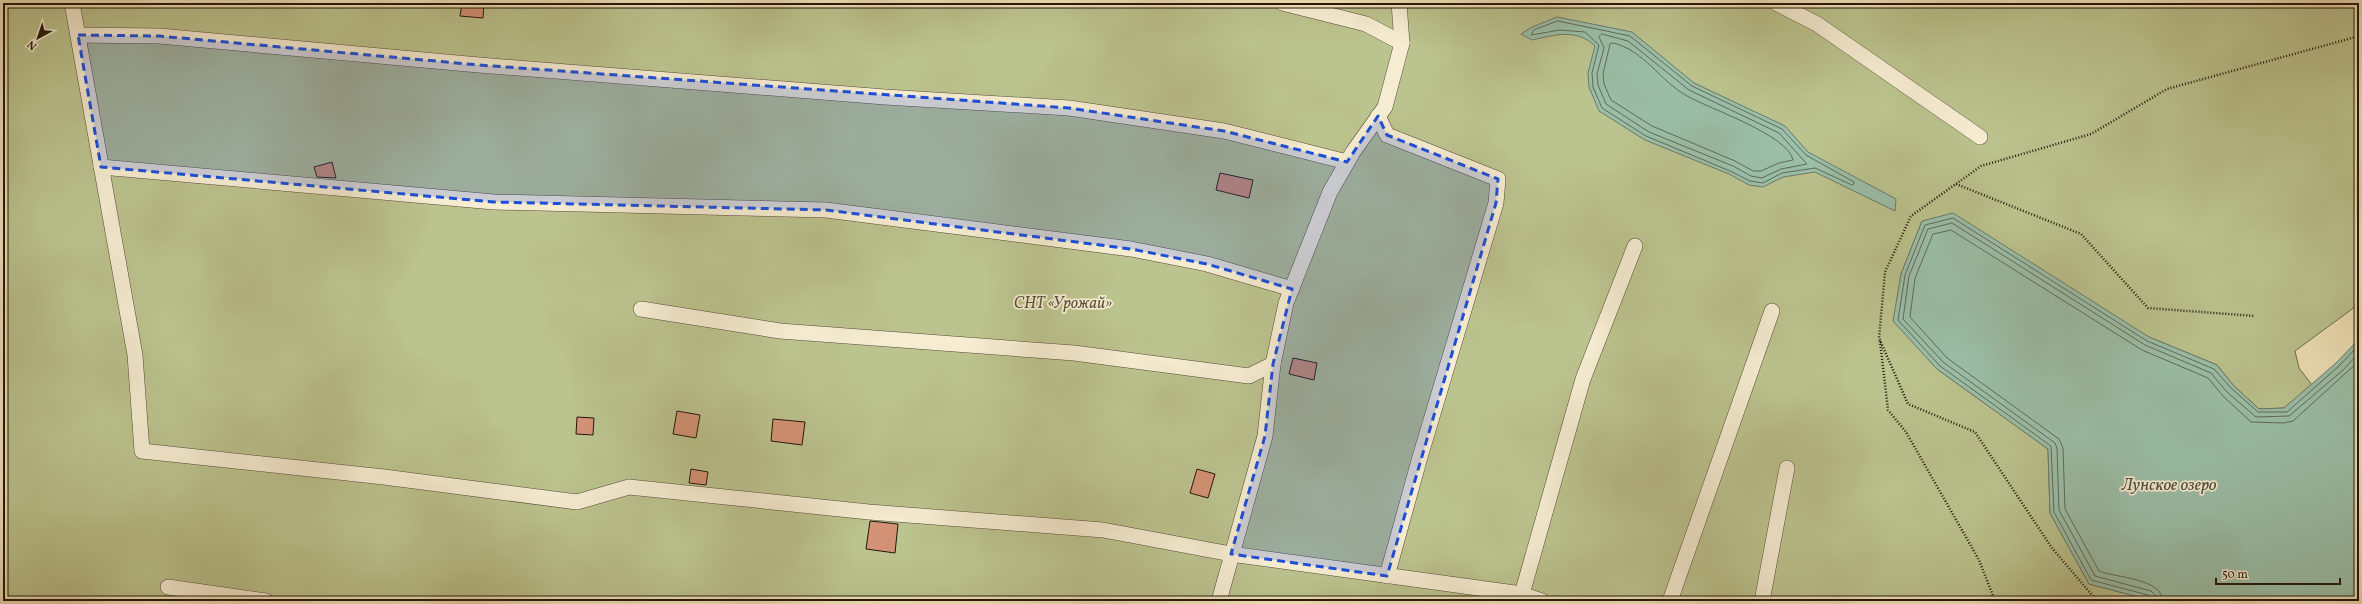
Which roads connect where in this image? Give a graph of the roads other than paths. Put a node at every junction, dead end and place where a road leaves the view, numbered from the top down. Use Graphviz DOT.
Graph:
graph roads {
  1 [pos="72,3"];
  2 [pos="1282,3"];
  3 [pos="1399,3"];
  4 [pos="1776,3"];
  5 [pos="78,35"];
  6 [pos="1402,42"];
  7 [pos="1378,116"];
  8 [pos="1980,138"];
  9 [pos="1347,162"];
  10 [pos="101,167"];
  11 [pos="1635,246"];
  12 [pos="1292,289"];
  13 [pos="641,309"];
  14 [pos="1772,311"];
  15 [pos="1273,364"];
  16 [pos="1787,468"];
  17 [pos="1231,554"];
  18 [pos="1387,576"];
  19 [pos="168,586"];
  20 [pos="1522,594"];
  21 [pos="266,601"];
  22 [pos="1219,601"];
  23 [pos="1542,601"];
  24 [pos="1670,601"];
  25 [pos="1762,601"];
  1 -- 5 [label="street"];
  2 -- 6 [label="street"];
  3 -- 6 [label="street"];
  4 -- 8 [label="street"];
  5 -- 9 [label="street"];
  5 -- 10 [label="street"];
  6 -- 7 [label="street"];
  7 -- 9 [label="street"];
  7 -- 18 [label="street"];
  9 -- 12 [label="street"];
  10 -- 12 [label="street"];
  10 -- 17 [label="street"];
  11 -- 20 [label="street"];
  12 -- 15 [label="street"];
  13 -- 15 [label="street"];
  14 -- 24 [label="street"];
  15 -- 17 [label="street"];
  16 -- 25 [label="street"];
  17 -- 18 [label="street"];
  17 -- 22 [label="street"];
  18 -- 20 [label="street"];
  19 -- 21 [label="street"];
  20 -- 23 [label="street"];
}
